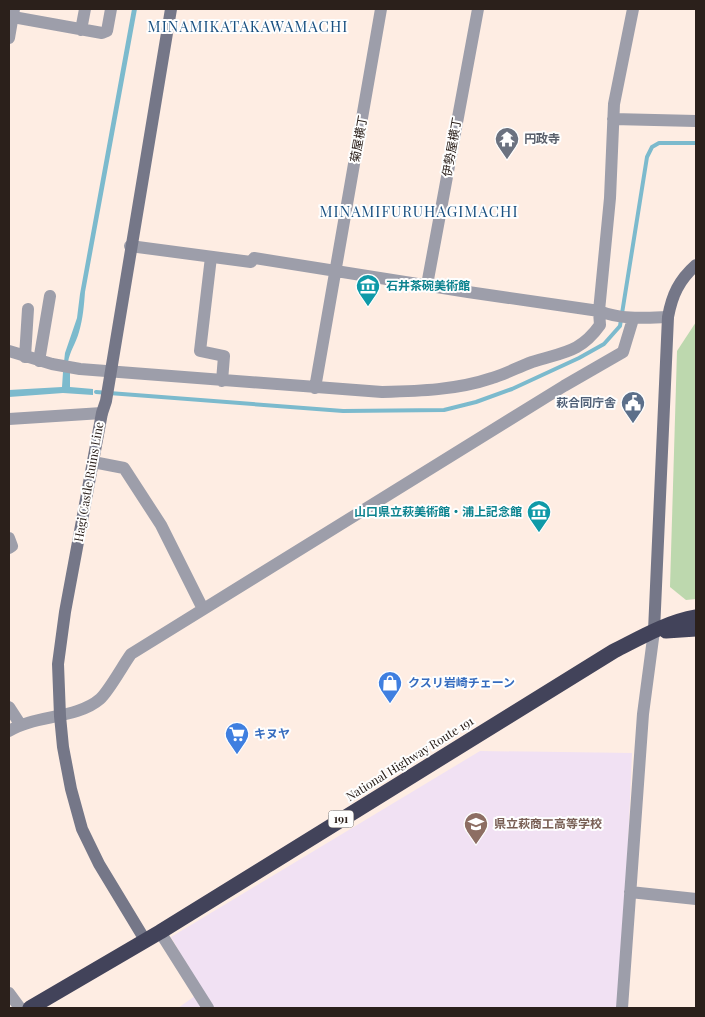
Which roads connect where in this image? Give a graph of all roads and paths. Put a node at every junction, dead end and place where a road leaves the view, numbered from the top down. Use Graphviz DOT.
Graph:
graph roads {
  1 [pos="85,9"];
  2 [pos="111,9"];
  3 [pos="170,9"];
  4 [pos="381,9"];
  5 [pos="478,9"];
  6 [pos="633,9"];
  7 [pos="13,13"];
  8 [pos="81,30"];
  9 [pos="9,38"];
  10 [pos="614,119"];
  11 [pos="696,121"];
  12 [pos="130,246"];
  13 [pos="211,256"];
  14 [pos="696,265"];
  15 [pos="336,270"];
  16 [pos="427,285"];
  17 [pos="50,296"];
  18 [pos="28,309"];
  19 [pos="599,311"];
  20 [pos="668,317"];
  21 [pos="630,318"];
  22 [pos="9,352"];
  23 [pos="26,357"];
  24 [pos="39,361"];
  25 [pos="111,371"];
  26 [pos="222,381"];
  27 [pos="315,388"];
  28 [pos="104,407"];
  29 [pos="9,419"];
  30 [pos="93,462"];
  31 [pos="9,538"];
  32 [pos="9,548"];
  33 [pos="203,609"];
  34 [pos="696,617"];
  35 [pos="696,629"];
  36 [pos="654,631"];
  37 [pos="9,707"];
  38 [pos="60,716"];
  39 [pos="14,728"];
  40 [pos="630,892"];
  41 [pos="696,898"];
  42 [pos="160,932"];
  43 [pos="145,940"];
  44 [pos="9,993"];
  45 [pos="20,1008"];
  46 [pos="30,1008"];
  47 [pos="208,1008"];
  48 [pos="622,1008"];
  1 -- 8 [label="street"];
  2 -- 8 [label="street"];
  3 -- 12 [label="main road, Hagi Castle Ruins Line"];
  4 -- 15 [label="street, 菊屋横丁"];
  5 -- 16 [label="street, 伊勢屋横丁"];
  6 -- 10 [label="street"];
  7 -- 8 [label="street"];
  7 -- 9 [label="street"];
  10 -- 11 [label="street"];
  10 -- 19 [label="street"];
  12 -- 13 [label="street"];
  12 -- 25 [label="main road, Hagi Castle Ruins Line"];
  13 -- 15 [label="street"];
  13 -- 26 [label="street"];
  14 -- 20 [label="main road"];
  15 -- 16 [label="street"];
  15 -- 27 [label="street, 菊屋横丁"];
  16 -- 19 [label="street"];
  17 -- 24 [label="street"];
  18 -- 23 [label="street"];
  19 -- 21 [label="street"];
  19 -- 27 [label="street"];
  20 -- 21 [label="street"];
  20 -- 36 [label="main road"];
  21 -- 33 [label="street"];
  22 -- 23 [label="street"];
  23 -- 24 [label="street"];
  24 -- 25 [label="street"];
  25 -- 26 [label="street"];
  25 -- 28 [label="main road, Hagi Castle Ruins Line"];
  26 -- 27 [label="street"];
  28 -- 29 [label="street"];
  28 -- 30 [label="main road, Hagi Castle Ruins Line"];
  30 -- 33 [label="street"];
  30 -- 38 [label="main road, Hagi Castle Ruins Line"];
  31 -- 32 [label="street"];
  33 -- 38 [label="street"];
  34 -- 36 [label="highway, National Highway Route 191 / 191"];
  35 -- 36 [label="highway, National Highway Route 191 / 191"];
  36 -- 40 [label="street"];
  36 -- 42 [label="highway, National Highway Route 191 / 191"];
  37 -- 39 [label="street"];
  38 -- 39 [label="street"];
  38 -- 43 [label="main road, Hagi Castle Ruins Line"];
  40 -- 41 [label="street"];
  40 -- 48 [label="street"];
  42 -- 43 [label="highway, National Highway Route 191 / 191"];
  42 -- 47 [label="street"];
  43 -- 46 [label="highway, National Highway Route 191 / 191"];
  44 -- 45 [label="street"];
}
